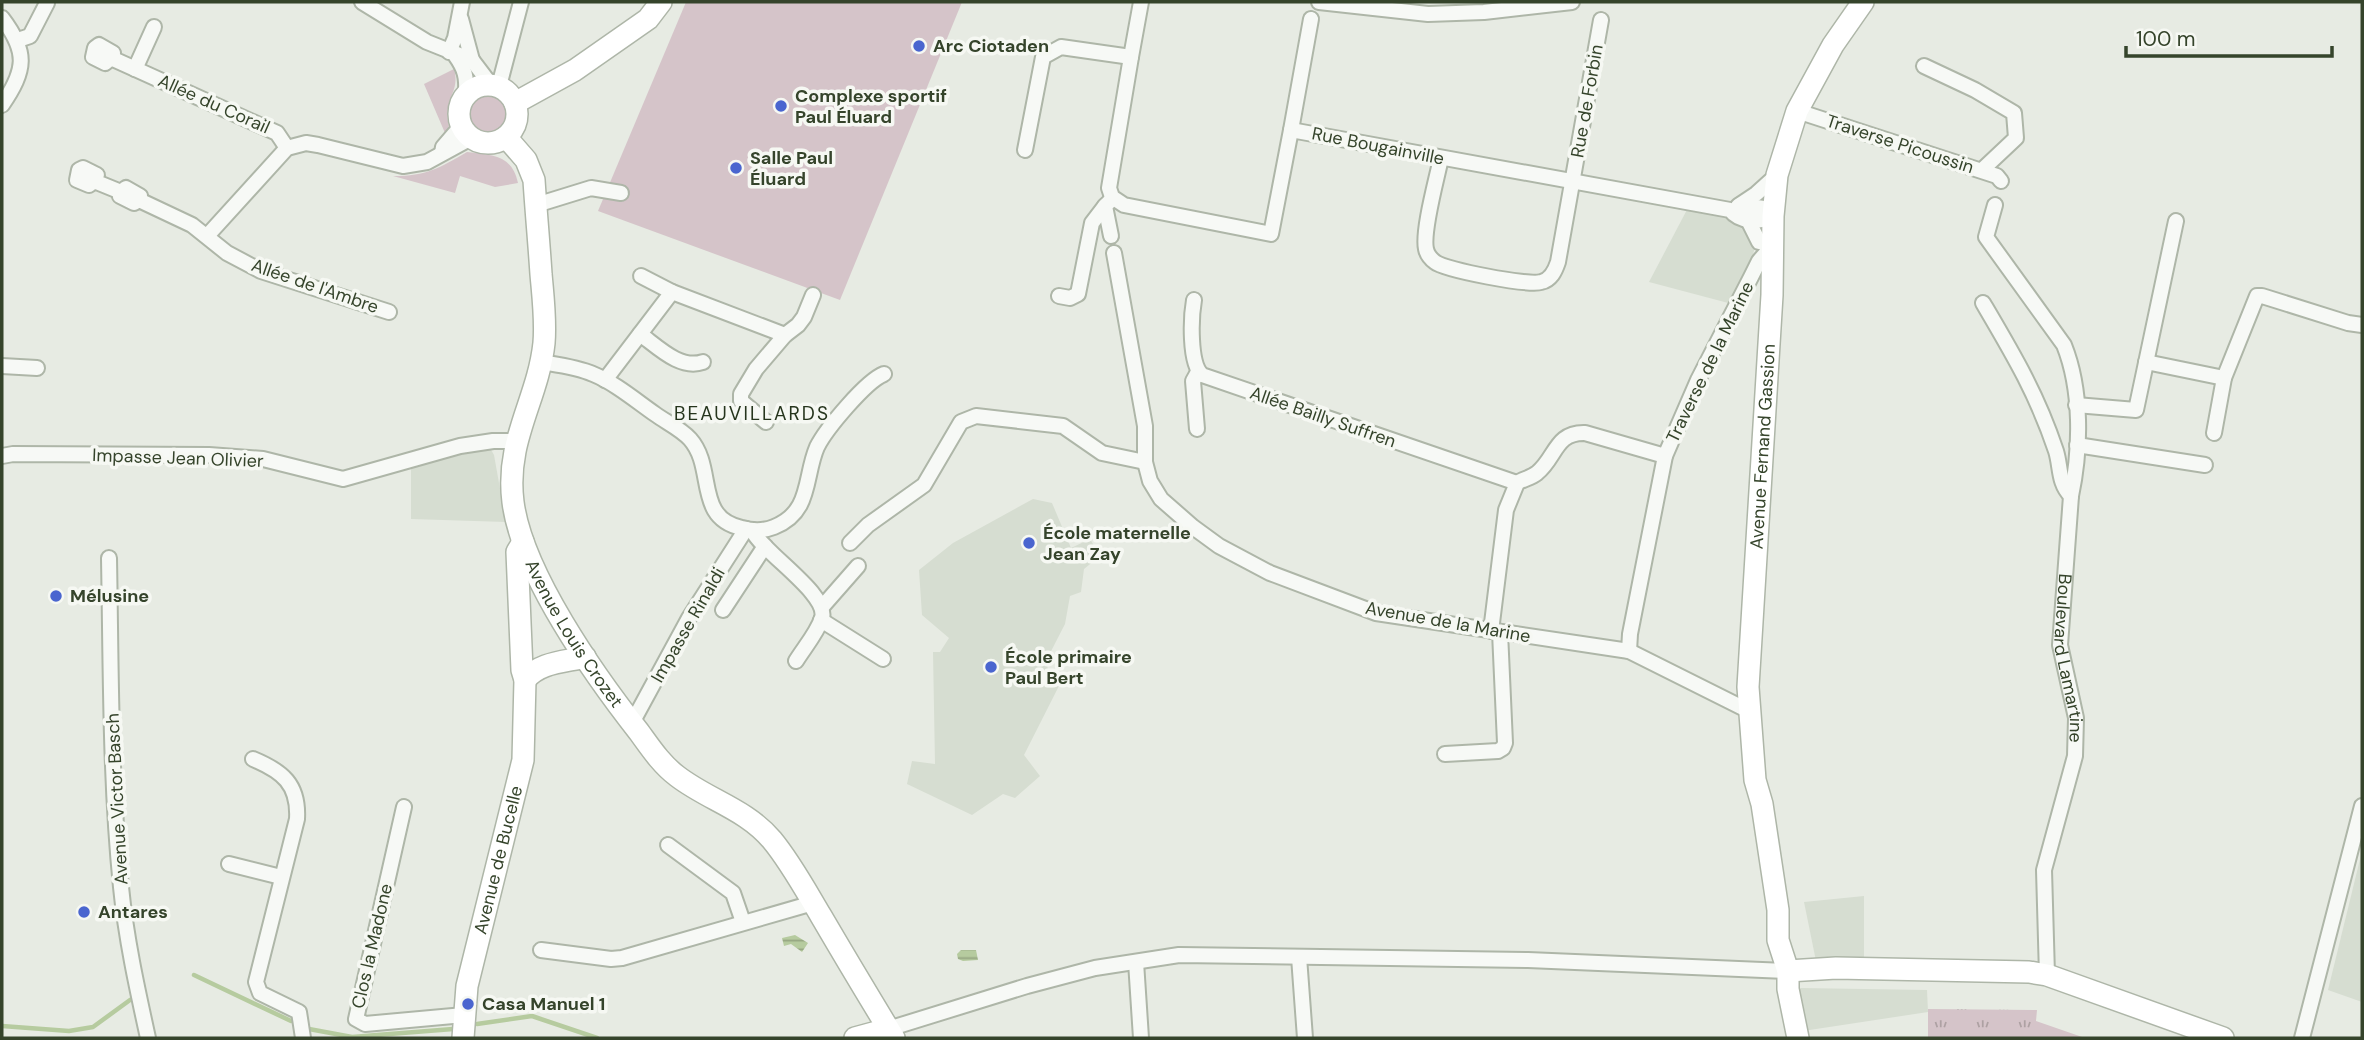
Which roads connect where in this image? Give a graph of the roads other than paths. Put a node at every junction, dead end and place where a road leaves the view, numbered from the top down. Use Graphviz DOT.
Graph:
graph roads {
  1 [pos="362,2"];
  2 [pos="521,2"];
  3 [pos="661,2"];
  4 [pos="1141,2"];
  5 [pos="1319,2"];
  6 [pos="1572,2"];
  7 [pos="1863,2"];
  8 [pos="47,3"];
  9 [pos="461,8"];
  10 [pos="2,18"];
  11 [pos="1311,19"];
  12 [pos="1601,20"];
  13 [pos="154,27"];
  14 [pos="18,40"];
  15 [pos="452,53"];
  16 [pos="1131,57"];
  17 [pos="111,58"];
  18 [pos="472,60"];
  19 [pos="1924,66"];
  20 [pos="135,69"];
  21 [pos="495,85"];
  22 [pos="466,94"];
  23 [pos="516,103"];
  24 [pos="2,105"];
  25 [pos="1797,111"];
  26 [pos="1291,130"];
  27 [pos="466,132"];
  28 [pos="506,137"];
  29 [pos="286,148"];
  30 [pos="1026,150"];
  31 [pos="1441,158"];
  32 [pos="1982,170"];
  33 [pos="1777,175"];
  34 [pos="94,181"];
  35 [pos="2001,181"];
  36 [pos="1573,182"];
  37 [pos="621,193"];
  38 [pos="1109,202"];
  39 [pos="536,205"];
  40 [pos="1995,205"];
  41 [pos="1735,207"];
  42 [pos="1773,216"];
  43 [pos="1748,220"];
  44 [pos="2176,221"];
  45 [pos="207,236"];
  46 [pos="1111,236"];
  47 [pos="1773,245"];
  48 [pos="1114,253"];
  49 [pos="641,276"];
  50 [pos="672,292"];
  51 [pos="813,295"];
  52 [pos="1059,296"];
  53 [pos="1194,300"];
  54 [pos="1983,303"];
  55 [pos="389,312"];
  56 [pos="2362,324"];
  57 [pos="640,334"];
  58 [pos="785,335"];
  59 [pos="541,362"];
  60 [pos="703,362"];
  61 [pos="2146,362"];
  62 [pos="2,366"];
  63 [pos="37,368"];
  64 [pos="1198,372"];
  65 [pos="884,374"];
  66 [pos="2224,377"];
  67 [pos="605,380"];
  68 [pos="2076,405"];
  69 [pos="766,422"];
  70 [pos="1196,429"];
  71 [pos="2214,433"];
  72 [pos="516,441"];
  73 [pos="2077,445"];
  74 [pos="2,456"];
  75 [pos="1665,456"];
  76 [pos="1145,462"];
  77 [pos="2205,465"];
  78 [pos="1517,483"];
  79 [pos="2071,496"];
  80 [pos="749,530"];
  81 [pos="523,542"];
  82 [pos="850,543"];
  83 [pos="765,547"];
  84 [pos="109,558"];
  85 [pos="858,566"];
  86 [pos="723,610"];
  87 [pos="822,614"];
  88 [pos="1496,631"];
  89 [pos="1629,651"];
  90 [pos="585,657"];
  91 [pos="883,659"];
  92 [pos="796,661"];
  93 [pos="525,680"];
  94 [pos="1749,712"];
  95 [pos="632,723"];
  96 [pos="1445,754"];
  97 [pos="253,759"];
  98 [pos="2362,806"];
  99 [pos="404,807"];
  100 [pos="667,845"];
  101 [pos="229,864"];
  102 [pos="281,877"];
  103 [pos="813,903"];
  104 [pos="743,922"];
  105 [pos="541,950"];
  106 [pos="1299,957"];
  107 [pos="1136,962"];
  108 [pos="1791,972"];
  109 [pos="2047,975"];
  110 [pos="464,1015"];
  111 [pos="891,1034"];
  112 [pos="148,1038"];
  113 [pos="303,1038"];
  114 [pos="463,1038"];
  115 [pos="855,1038"];
  116 [pos="1141,1038"];
  117 [pos="1305,1038"];
  118 [pos="1798,1038"];
  119 [pos="2223,1038"];
  120 [pos="2302,1038"];
  1 -- 15 [label="street"];
  2 -- 21 [label="street"];
  3 -- 23 [label="street"];
  4 -- 16 [label="street"];
  5 -- 6 [label="street"];
  7 -- 25 [label="street, Avenue Fernand Gassion"];
  8 -- 14 [label="street"];
  9 -- 15 [label="street"];
  9 -- 18 [label="street"];
  10 -- 14 [label="street"];
  11 -- 26 [label="street"];
  12 -- 36 [label="street, Rue de Forbin"];
  13 -- 20 [label="street"];
  14 -- 24 [label="street"];
  15 -- 18 [label="street"];
  15 -- 22 [label="street"];
  16 -- 30 [label="street"];
  16 -- 38 [label="street"];
  17 -- 20 [label="street, Allée du Corail"];
  18 -- 21 [label="street"];
  19 -- 32 [label="street"];
  20 -- 29 [label="street, Allée du Corail"];
  21 -- 22 [label="street"];
  21 -- 23 [label="street"];
  22 -- 27 [label="street"];
  23 -- 28 [label="street"];
  25 -- 32 [label="street, Traverse Picoussin"];
  25 -- 33 [label="street, Avenue Fernand Gassion"];
  26 -- 31 [label="street, Rue Bougainville"];
  26 -- 38 [label="street, Rue Bougainville"];
  27 -- 28 [label="street"];
  27 -- 29 [label="street"];
  28 -- 39 [label="street, Avenue Louis Crozet"];
  29 -- 45 [label="street"];
  31 -- 36 [label="street, Rue Bougainville"];
  31 -- 36 [label="street, Rue de Forbin"];
  32 -- 35 [label="street, Traverse Picoussin"];
  33 -- 41 [label="street"];
  33 -- 42 [label="street, Avenue Fernand Gassion"];
  34 -- 45 [label="street, Allée de l'Ambre"];
  36 -- 41 [label="street, Rue Bougainville"];
  37 -- 39 [label="street"];
  38 -- 46 [label="street"];
  38 -- 52 [label="street"];
  39 -- 59 [label="street, Avenue Louis Crozet"];
  40 -- 68 [label="street"];
  41 -- 42 [label="street, Rue Bougainville"];
  41 -- 43 [label="street, Rue Bougainville"];
  42 -- 43 [label="street"];
  42 -- 47 [label="street, Avenue Fernand Gassion"];
  43 -- 47 [label="street, Rue Bougainville"];
  44 -- 61 [label="street"];
  45 -- 55 [label="street, Allée de l'Ambre"];
  47 -- 75 [label="street, Traverse de la Marine"];
  47 -- 94 [label="street, Avenue Fernand Gassion"];
  48 -- 76 [label="street, Avenue de la Marine"];
  49 -- 50 [label="street"];
  50 -- 57 [label="street"];
  50 -- 58 [label="street"];
  51 -- 58 [label="street"];
  53 -- 64 [label="street"];
  54 -- 79 [label="street"];
  56 -- 66 [label="street"];
  57 -- 60 [label="street"];
  57 -- 67 [label="street"];
  58 -- 69 [label="street"];
  59 -- 67 [label="street"];
  59 -- 72 [label="street, Avenue Louis Crozet"];
  61 -- 66 [label="street"];
  61 -- 68 [label="street"];
  62 -- 63 [label="street"];
  64 -- 70 [label="street"];
  64 -- 78 [label="street, Allée Bailly Suffren"];
  65 -- 80 [label="street"];
  66 -- 71 [label="street"];
  67 -- 80 [label="street"];
  68 -- 73 [label="street, Boulevard Lamartine"];
  72 -- 74 [label="street, Impasse Jean Olivier"];
  72 -- 81 [label="street, Avenue Louis Crozet"];
  73 -- 77 [label="street"];
  73 -- 79 [label="street, Boulevard Lamartine"];
  75 -- 78 [label="street"];
  75 -- 89 [label="street, Traverse de la Marine"];
  76 -- 82 [label="street"];
  76 -- 88 [label="street, Avenue de la Marine"];
  78 -- 88 [label="street"];
  79 -- 109 [label="street, Boulevard Lamartine"];
  80 -- 83 [label="street"];
  80 -- 95 [label="street, Impasse Rinaldi"];
  81 -- 90 [label="street, Avenue Louis Crozet"];
  81 -- 93 [label="street, Avenue de Bucelle"];
  83 -- 86 [label="street"];
  83 -- 87 [label="street"];
  84 -- 112 [label="street, Avenue Victor Basch"];
  85 -- 87 [label="street"];
  87 -- 91 [label="street"];
  87 -- 92 [label="street"];
  88 -- 89 [label="street, Avenue de la Marine"];
  88 -- 96 [label="street"];
  89 -- 94 [label="street, Avenue de la Marine"];
  90 -- 93 [label="street"];
  90 -- 95 [label="street, Avenue Louis Crozet"];
  93 -- 110 [label="street, Avenue de Bucelle"];
  94 -- 108 [label="street, Avenue Fernand Gassion"];
  95 -- 103 [label="street, Avenue Louis Crozet"];
  97 -- 102 [label="street"];
  98 -- 120 [label="street"];
  99 -- 110 [label="street, Clos la Madone"];
  100 -- 104 [label="street"];
  101 -- 102 [label="street"];
  102 -- 113 [label="street"];
  103 -- 104 [label="street"];
  103 -- 111 [label="street, Avenue Louis Crozet"];
  104 -- 105 [label="street"];
  106 -- 107 [label="street"];
  106 -- 108 [label="street"];
  106 -- 117 [label="street"];
  107 -- 111 [label="street"];
  107 -- 116 [label="street"];
  108 -- 109 [label="street"];
  108 -- 118 [label="street, Avenue Fernand Gassion"];
  109 -- 119 [label="street"];
  110 -- 114 [label="street, Avenue de Bucelle"];
  111 -- 115 [label="street"];
}
